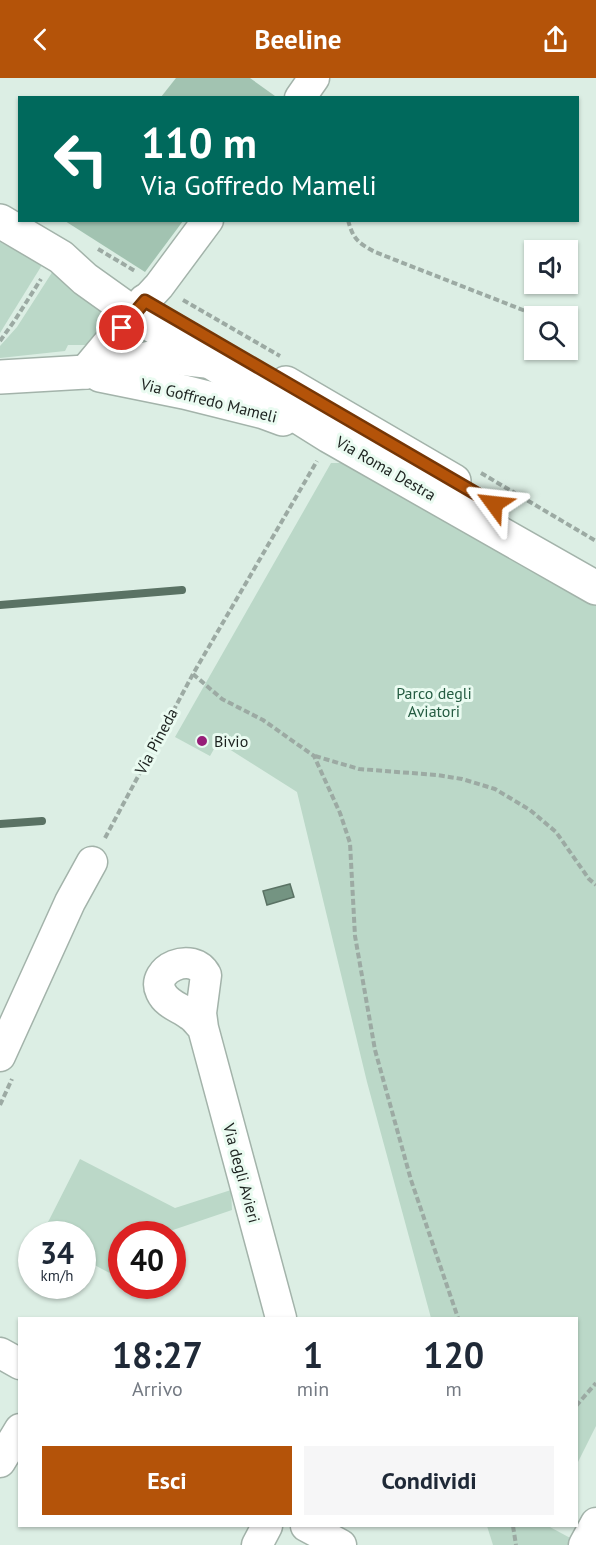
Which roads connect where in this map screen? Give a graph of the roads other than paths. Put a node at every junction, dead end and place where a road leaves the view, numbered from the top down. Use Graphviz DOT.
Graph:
graph roads {
  1 [pos="314,78"];
  2 [pos="301,96"];
  3 [pos="0,221"];
  4 [pos="206,222"];
  5 [pos="140,307"];
  6 [pos="210,361"];
  7 [pos="86,372"];
  8 [pos="0,377"];
  9 [pos="329,436"];
  10 [pos="494,504"];
  11 [pos="596,564"];
  12 [pos="596,588"];
  13 [pos="92,862"];
  14 [pos="203,1028"];
  15 [pos="0,1056"];
  16 [pos="281,1317"];
  17 [pos="0,1353"];
  18 [pos="18,1363"];
  19 [pos="18,1432"];
  20 [pos="0,1462"];
  21 [pos="596,1522"];
  22 [pos="266,1527"];
  23 [pos="308,1527"];
  24 [pos="257,1545"];
  25 [pos="341,1545"];
  26 [pos="584,1545"];
  1 -- 2 [label="street"];
  3 -- 5 [label="street, Via Roma Destra"];
  4 -- 5 [label="street"];
  5 -- 6 [label="street, Via Roma Destra"];
  5 -- 7 [label="street"];
  5 -- 10 [label="street, Via Roma Destra"];
  6 -- 7 [label="street, Via Goffredo Mameli"];
  6 -- 9 [label="street, Via Roma Destra"];
  6 -- 10 [label="street, Via Roma Destra"];
  7 -- 8 [label="street, Via Goffredo Mameli"];
  7 -- 9 [label="street, Via Goffredo Mameli"];
  9 -- 12 [label="street, Via Roma Destra"];
  10 -- 11 [label="street, Via Roma Destra"];
  13 -- 15 [label="street"];
  14 -- 16 [label="street, Via degli Avieri"];
  17 -- 18 [label="street"];
  19 -- 20 [label="street"];
  21 -- 26 [label="street"];
  22 -- 24 [label="street"];
  23 -- 25 [label="street"];
}
